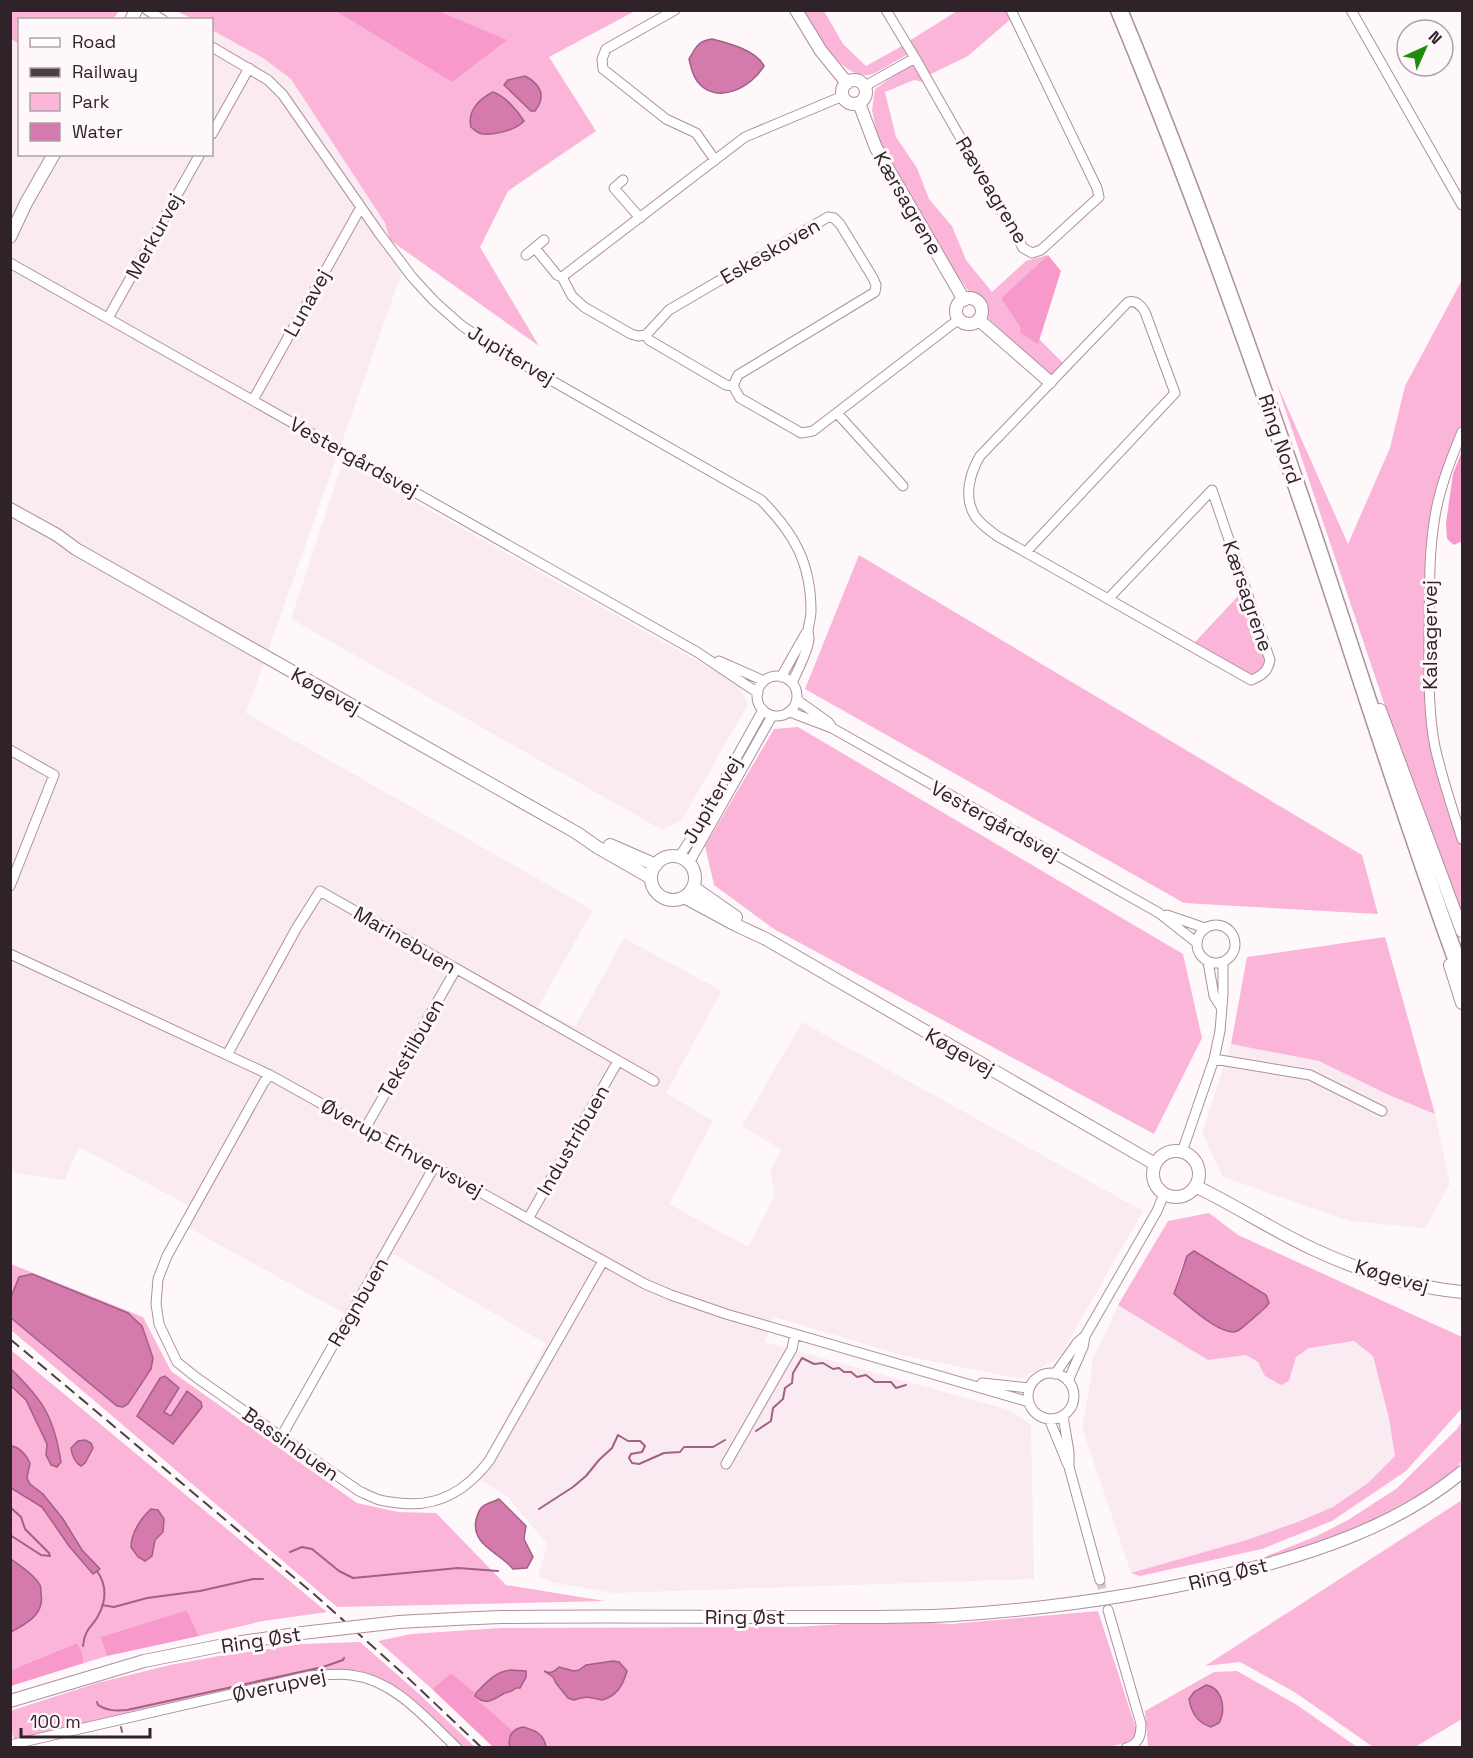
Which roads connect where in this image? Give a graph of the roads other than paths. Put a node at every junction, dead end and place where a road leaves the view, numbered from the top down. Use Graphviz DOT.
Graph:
graph roads {
  1 [pos="147,10"];
  2 [pos="675,10"];
  3 [pos="796,10"];
  4 [pos="886,10"];
  5 [pos="1011,10"];
  6 [pos="1119,10"];
  7 [pos="1129,10"];
  8 [pos="1351,10"];
  9 [pos="160,18"];
  10 [pos="213,48"];
  11 [pos="915,58"];
  12 [pos="249,68"];
  13 [pos="847,83"];
  14 [pos="865,86"];
  15 [pos="843,96"];
  16 [pos="859,103"];
  17 [pos="213,132"];
  18 [pos="53,156"];
  19 [pos="199,156"];
  20 [pos="715,160"];
  21 [pos="624,180"];
  22 [pos="614,188"];
  23 [pos="605,195"];
  24 [pos="26,203"];
  25 [pos="1462,205"];
  26 [pos="361,207"];
  27 [pos="640,218"];
  28 [pos="10,224"];
  29 [pos="10,237"];
  30 [pos="544,240"];
  31 [pos="535,248"];
  32 [pos="526,255"];
  33 [pos="10,263"];
  34 [pos="562,277"];
  35 [pos="964,300"];
  36 [pos="108,318"];
  37 [pos="959,319"];
  38 [pos="979,320"];
  39 [pos="646,335"];
  40 [pos="1050,382"];
  41 [pos="733,386"];
  42 [pos="253,400"];
  43 [pos="837,413"];
  44 [pos="1462,432"];
  45 [pos="903,486"];
  46 [pos="10,509"];
  47 [pos="10,518"];
  48 [pos="76,549"];
  49 [pos="1026,552"];
  50 [pos="1109,598"];
  51 [pos="808,631"];
  52 [pos="697,652"];
  53 [pos="782,677"];
  54 [pos="764,681"];
  55 [pos="792,683"];
  56 [pos="758,693"];
  57 [pos="797,700"];
  58 [pos="1380,710"];
  59 [pos="790,712"];
  60 [pos="767,713"];
  61 [pos="832,728"];
  62 [pos="10,750"];
  63 [pos="577,833"];
  64 [pos="1462,839"];
  65 [pos="684,860"];
  66 [pos="656,865"];
  67 [pos="1425,874"];
  68 [pos="651,878"];
  69 [pos="10,886"];
  70 [pos="693,887"];
  71 [pos="684,897"];
  72 [pos="1159,913"];
  73 [pos="1205,928"];
  74 [pos="1462,931"];
  75 [pos="766,939"];
  76 [pos="1197,943"];
  77 [pos="10,954"];
  78 [pos="1462,957"];
  79 [pos="1208,962"];
  80 [pos="1223,962"];
  81 [pos="456,969"];
  82 [pos="1462,975"];
  83 [pos="1462,1003"];
  84 [pos="1221,1007"];
  85 [pos="227,1055"];
  86 [pos="1214,1059"];
  87 [pos="618,1061"];
  88 [pos="270,1075"];
  89 [pos="654,1081"];
  90 [pos="1382,1111"];
  91 [pos="366,1127"];
  92 [pos="1182,1152"];
  93 [pos="1155,1164"];
  94 [pos="434,1167"];
  95 [pos="1195,1186"];
  96 [pos="1164,1194"];
  97 [pos="528,1219"];
  98 [pos="603,1261"];
  99 [pos="1462,1292"];
  100 [pos="795,1334"];
  101 [pos="1085,1336"];
  102 [pos="1055,1374"];
  103 [pos="959,1381"];
  104 [pos="1068,1381"];
  105 [pos="1029,1389"];
  106 [pos="1029,1402"];
  107 [pos="1063,1416"];
  108 [pos="1049,1419"];
  109 [pos="281,1437"];
  110 [pos="726,1464"];
  111 [pos="1069,1467"];
  112 [pos="1462,1472"];
  113 [pos="1100,1580"];
  114 [pos="1108,1610"];
  115 [pos="10,1701"];
  116 [pos="10,1745"];
  117 [pos="457,1748"];
  118 [pos="1126,1748"];
  1 -- 9 [label="street"];
  2 -- 20 [label="street"];
  3 -- 13 [label="street"];
  4 -- 11 [label="street, Ræveagrene"];
  5 -- 11 [label="street, Ræveagrene"];
  6 -- 67 [label="highway, Ring Nord"];
  7 -- 58 [label="highway"];
  8 -- 25 [label="street"];
  10 -- 12 [label="street, Jupitervej"];
  11 -- 14 [label="street"];
  12 -- 17 [label="street"];
  12 -- 26 [label="street, Jupitervej"];
  13 -- 14 [label="street"];
  13 -- 15 [label="street"];
  14 -- 16 [label="street"];
  15 -- 16 [label="street"];
  15 -- 20 [label="street"];
  16 -- 35 [label="street, Kærsagrene"];
  18 -- 24 [label="street"];
  19 -- 36 [label="street, Merkurvej"];
  20 -- 27 [label="street"];
  21 -- 22 [label="street"];
  22 -- 23 [label="street"];
  22 -- 27 [label="street"];
  24 -- 28 [label="street"];
  24 -- 29 [label="street"];
  26 -- 42 [label="street, Lunavej"];
  26 -- 51 [label="street, Jupitervej"];
  27 -- 34 [label="street"];
  30 -- 31 [label="street"];
  31 -- 32 [label="street"];
  31 -- 34 [label="street"];
  33 -- 36 [label="street, Vestergårdsvej"];
  34 -- 39 [label="street"];
  35 -- 37 [label="street"];
  35 -- 38 [label="street"];
  36 -- 42 [label="street, Vestergårdsvej"];
  37 -- 38 [label="street"];
  37 -- 43 [label="street"];
  38 -- 40 [label="street"];
  39 -- 41 [label="street"];
  39 -- 41 [label="street, Eskeskoven"];
  40 -- 49 [label="street, Kærsagrene"];
  40 -- 49 [label="street, Kærsagrene"];
  41 -- 43 [label="street"];
  42 -- 52 [label="street, Vestergårdsvej"];
  43 -- 45 [label="street"];
  44 -- 64 [label="street, Kalsagervej"];
  46 -- 48 [label="street, Køgevej"];
  47 -- 48 [label="street, Køgevej"];
  48 -- 63 [label="street, Køgevej"];
  49 -- 50 [label="street, Kærsagrene"];
  50 -- 50 [label="street, Kærsagrene"];
  51 -- 53 [label="street, Jupitervej"];
  51 -- 55 [label="street, Jupitervej"];
  52 -- 54 [label="street, Vestergårdsvej"];
  52 -- 56 [label="street, Vestergårdsvej"];
  53 -- 54 [label="street"];
  53 -- 55 [label="street"];
  54 -- 56 [label="street"];
  55 -- 57 [label="street"];
  56 -- 60 [label="street"];
  57 -- 59 [label="street"];
  57 -- 61 [label="street, Vestergårdsvej"];
  58 -- 74 [label="street"];
  58 -- 78 [label="highway"];
  59 -- 60 [label="street"];
  59 -- 61 [label="street, Vestergårdsvej"];
  60 -- 65 [label="street, Jupitervej"];
  61 -- 72 [label="street, Vestergårdsvej"];
  62 -- 69 [label="street"];
  63 -- 66 [label="street, Køgevej"];
  63 -- 68 [label="street, Køgevej"];
  65 -- 66 [label="street"];
  65 -- 70 [label="street"];
  66 -- 68 [label="street"];
  67 -- 82 [label="highway, Ring Nord"];
  67 -- 83 [label="street"];
  68 -- 71 [label="street"];
  70 -- 71 [label="street"];
  70 -- 75 [label="street, Køgevej"];
  71 -- 75 [label="street, Køgevej"];
  72 -- 73 [label="street, Vestergårdsvej"];
  72 -- 76 [label="street, Vestergårdsvej"];
  73 -- 76 [label="street"];
  73 -- 80 [label="street"];
  75 -- 93 [label="street, Køgevej"];
  76 -- 79 [label="street"];
  77 -- 85 [label="street, Øverup Erhvervsvej"];
  79 -- 80 [label="street"];
  79 -- 84 [label="street"];
  80 -- 84 [label="street"];
  81 -- 85 [label="street, Marinebuen"];
  81 -- 87 [label="street, Marinebuen"];
  81 -- 91 [label="street, Tekstilbuen"];
  84 -- 86 [label="street"];
  85 -- 88 [label="street, Øverup Erhvervsvej"];
  86 -- 90 [label="street"];
  86 -- 92 [label="street"];
  87 -- 89 [label="street, Marinebuen"];
  87 -- 97 [label="street, Industribuen"];
  88 -- 91 [label="street, Øverup Erhvervsvej"];
  88 -- 109 [label="street, Bassinbuen"];
  91 -- 94 [label="street, Øverup Erhvervsvej"];
  92 -- 93 [label="street"];
  92 -- 95 [label="street"];
  93 -- 96 [label="street"];
  94 -- 97 [label="street, Øverup Erhvervsvej"];
  94 -- 109 [label="street, Regnbuen"];
  95 -- 96 [label="street"];
  95 -- 99 [label="street, Køgevej"];
  96 -- 101 [label="street"];
  97 -- 98 [label="street, Øverup Erhvervsvej"];
  98 -- 100 [label="street, Øverup Erhvervsvej"];
  98 -- 109 [label="street, Bassinbuen"];
  100 -- 103 [label="street, Øverup Erhvervsvej"];
  100 -- 110 [label="street"];
  101 -- 102 [label="street"];
  101 -- 104 [label="street"];
  102 -- 104 [label="street"];
  102 -- 105 [label="street"];
  103 -- 105 [label="street, Øverup Erhvervsvej"];
  103 -- 106 [label="street, Øverup Erhvervsvej"];
  104 -- 107 [label="street"];
  105 -- 106 [label="street"];
  106 -- 108 [label="street"];
  107 -- 108 [label="street"];
  107 -- 111 [label="street"];
  108 -- 111 [label="street"];
  111 -- 113 [label="street"];
  112 -- 115 [label="street, Ring Øst, bridge"];
  114 -- 118 [label="street"];
  116 -- 117 [label="street, Øverupvej"];
}
